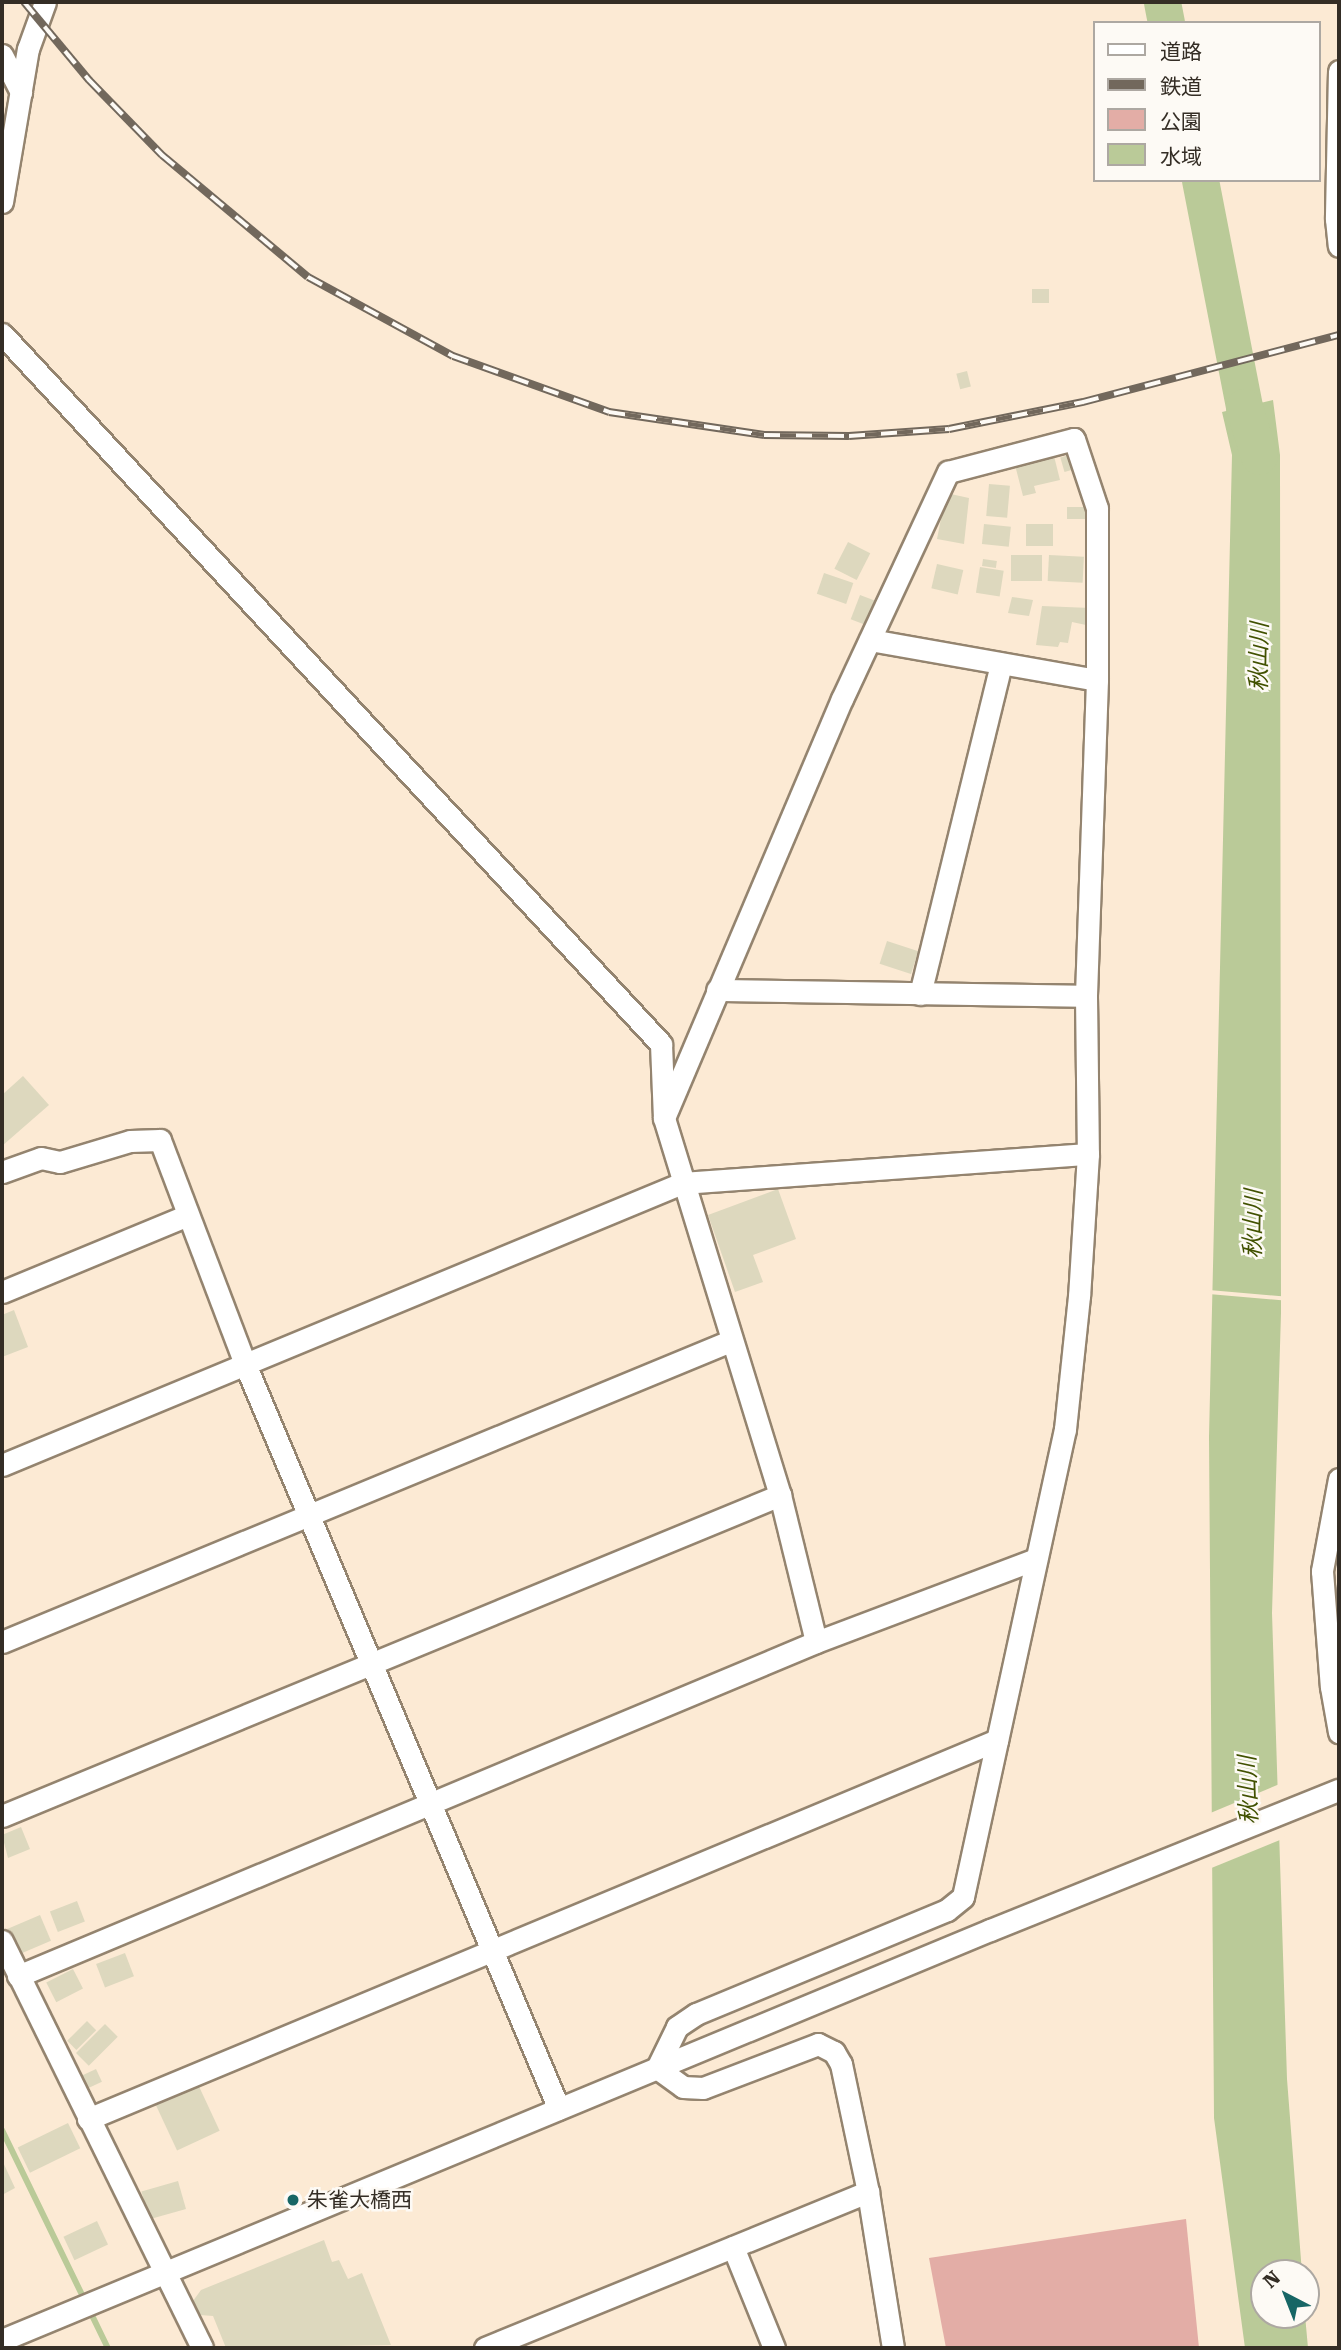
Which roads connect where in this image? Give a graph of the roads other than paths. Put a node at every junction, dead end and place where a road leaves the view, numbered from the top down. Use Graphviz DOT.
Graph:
graph roads {
  1 [pos="45,2"];
  2 [pos="2,55"];
  3 [pos="1339,71"];
  4 [pos="21,92"];
  5 [pos="2,202"];
  6 [pos="1339,246"];
  7 [pos="2,334"];
  8 [pos="870,640"];
  9 [pos="1000,664"];
  10 [pos="1097,680"];
  11 [pos="717,990"];
  12 [pos="920,994"];
  13 [pos="1086,996"];
  14 [pos="664,1118"];
  15 [pos="1088,1154"];
  16 [pos="2,1172"];
  17 [pos="682,1183"];
  18 [pos="188,1215"];
  19 [pos="2,1292"];
  20 [pos="730,1341"];
  21 [pos="245,1364"];
  22 [pos="2,1465"];
  23 [pos="1339,1479"];
  24 [pos="780,1495"];
  25 [pos="307,1513"];
  26 [pos="1036,1559"];
  27 [pos="1332,1600"];
  28 [pos="2,1642"];
  29 [pos="817,1642"];
  30 [pos="372,1662"];
  31 [pos="1339,1732"];
  32 [pos="997,1740"];
  33 [pos="1339,1790"];
  34 [pos="431,1804"];
  35 [pos="2,1816"];
  36 [pos="2,1941"];
  37 [pos="491,1950"];
  38 [pos="18,1976"];
  39 [pos="657,2068"];
  40 [pos="559,2109"];
  41 [pos="88,2119"];
  42 [pos="868,2192"];
  43 [pos="733,2247"];
  44 [pos="166,2273"];
  45 [pos="2,2341"];
  46 [pos="5,2348"];
  47 [pos="202,2348"];
  48 [pos="485,2348"];
  49 [pos="774,2348"];
  50 [pos="893,2348"];
  1 -- 4 [label="street"];
  2 -- 4 [label="street"];
  3 -- 6 [label="street"];
  4 -- 5 [label="street"];
  7 -- 14 [label="street"];
  8 -- 9 [label="street"];
  8 -- 10 [label="street"];
  8 -- 11 [label="street"];
  9 -- 10 [label="street"];
  9 -- 12 [label="street"];
  10 -- 13 [label="street"];
  11 -- 12 [label="street"];
  11 -- 14 [label="street"];
  12 -- 13 [label="street"];
  13 -- 15 [label="street"];
  14 -- 17 [label="street"];
  15 -- 17 [label="street"];
  15 -- 26 [label="street"];
  16 -- 18 [label="street"];
  17 -- 20 [label="street"];
  17 -- 21 [label="street"];
  18 -- 19 [label="street"];
  18 -- 21 [label="street"];
  20 -- 24 [label="street"];
  20 -- 25 [label="street"];
  21 -- 22 [label="street"];
  21 -- 25 [label="street"];
  23 -- 27 [label="street"];
  24 -- 29 [label="street"];
  24 -- 30 [label="street"];
  25 -- 28 [label="street"];
  25 -- 30 [label="street"];
  26 -- 29 [label="street"];
  26 -- 32 [label="street"];
  27 -- 31 [label="street"];
  29 -- 34 [label="street"];
  30 -- 34 [label="street"];
  30 -- 35 [label="street"];
  32 -- 37 [label="street"];
  32 -- 39 [label="street"];
  33 -- 39 [label="street"];
  34 -- 37 [label="street"];
  34 -- 38 [label="street"];
  36 -- 38 [label="street"];
  37 -- 40 [label="street"];
  37 -- 41 [label="street"];
  38 -- 41 [label="street"];
  39 -- 40 [label="street"];
  39 -- 42 [label="street"];
  40 -- 44 [label="street"];
  41 -- 44 [label="street"];
  42 -- 43 [label="street"];
  42 -- 50 [label="street"];
  43 -- 48 [label="street"];
  43 -- 49 [label="street"];
  44 -- 45 [label="street"];
  44 -- 47 [label="street"];
  45 -- 46 [label="street"];
}
